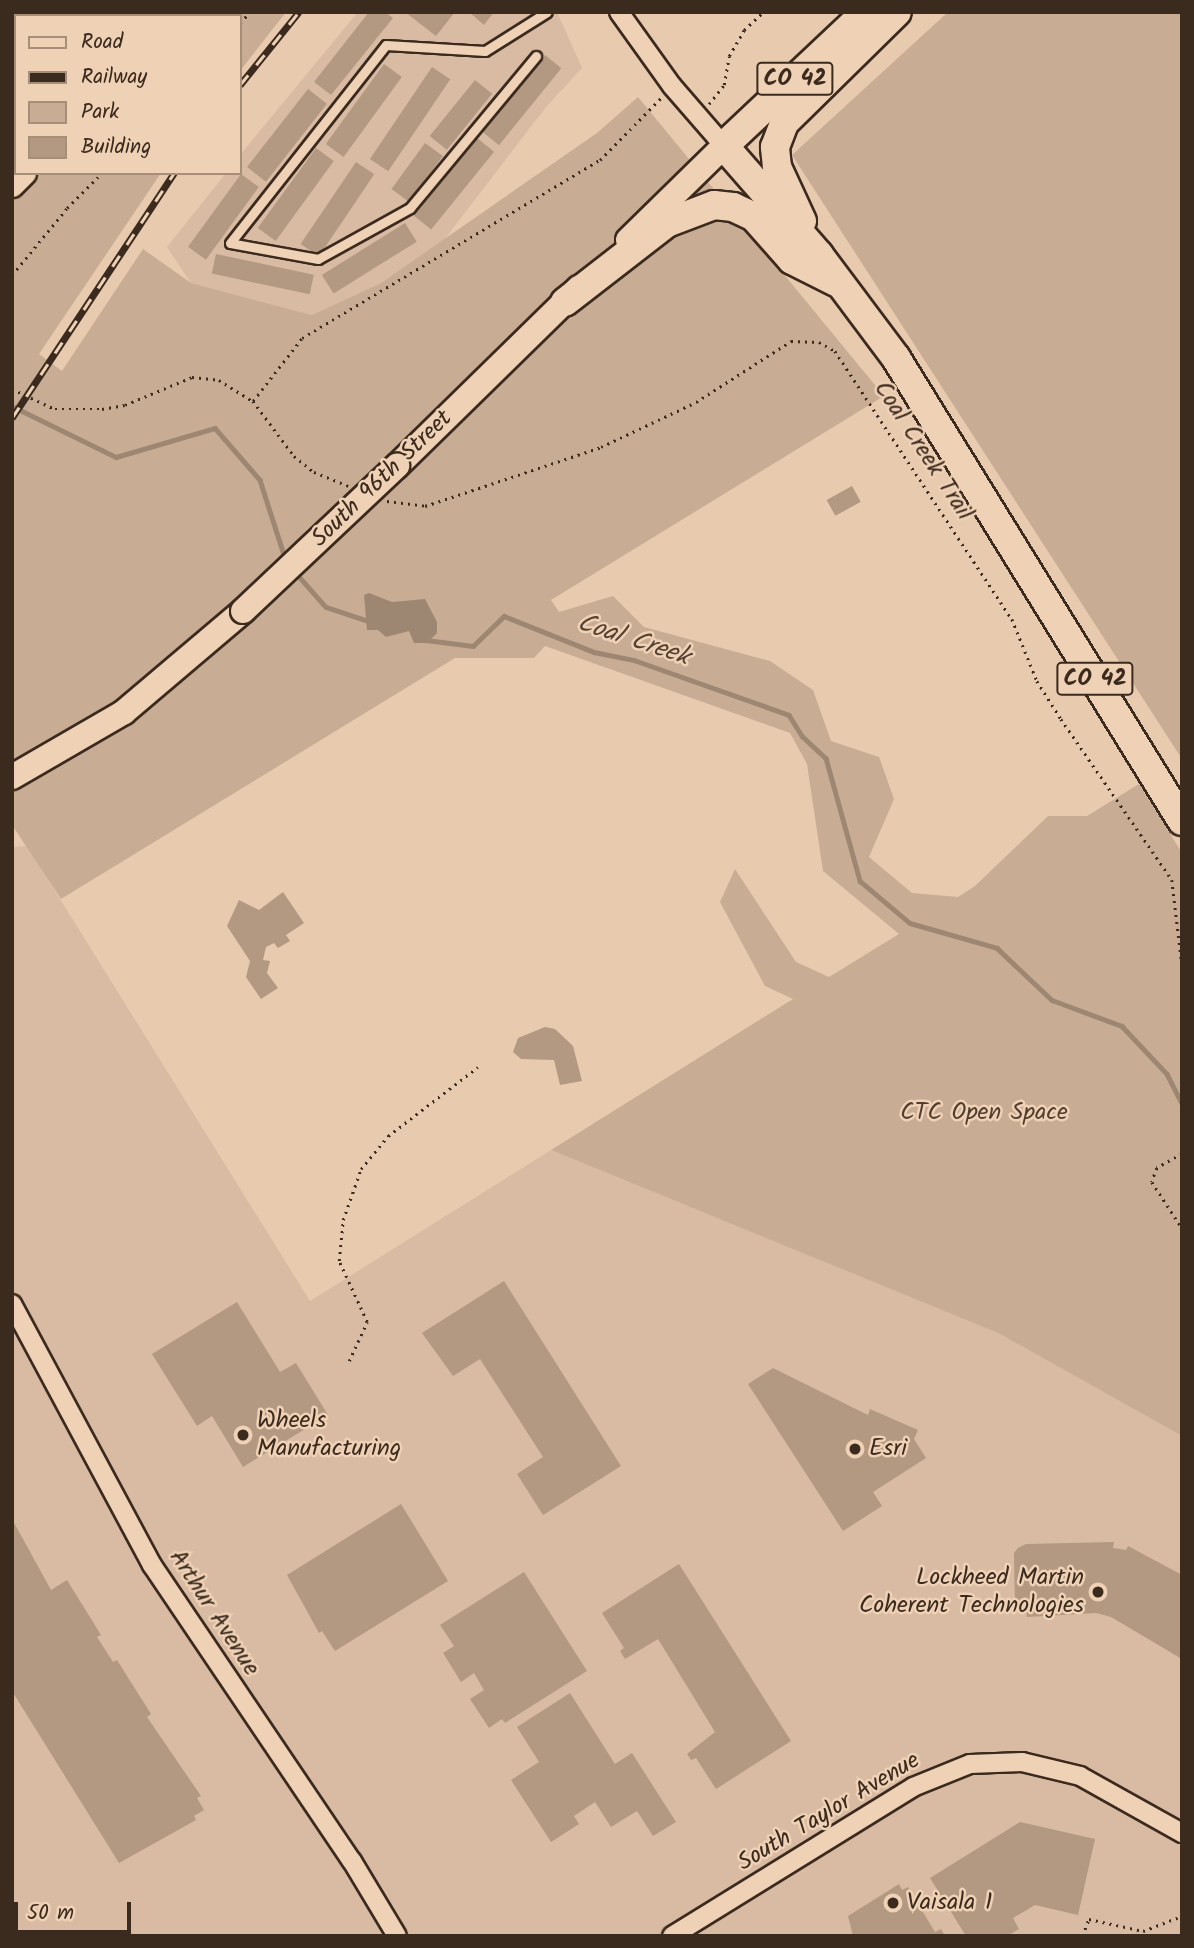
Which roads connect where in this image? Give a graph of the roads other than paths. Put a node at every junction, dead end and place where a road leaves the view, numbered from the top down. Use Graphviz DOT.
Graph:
graph roads {
  1 [pos="547,12"];
  2 [pos="619,12"];
  3 [pos="866,12"];
  4 [pos="897,12"];
  5 [pos="536,56"];
  6 [pos="724,146"];
  7 [pos="819,255"];
  8 [pos="845,286"];
  9 [pos="565,302"];
  10 [pos="12,777"];
  11 [pos="1182,821"];
  12 [pos="12,1304"];
  13 [pos="1182,1833"];
  14 [pos="397,1936"];
  15 [pos="672,1936"];
  1 -- 5 [label="lane"];
  2 -- 6 [label="street"];
  3 -- 6 [label="main road, CO 42"];
  4 -- 7 [label="main road"];
  6 -- 7 [label="main road, CO 42"];
  6 -- 9 [label="main road, South 96th Street"];
  7 -- 8 [label="main road, CO 42"];
  8 -- 9 [label="main road"];
  8 -- 11 [label="main road, CO 42"];
  9 -- 10 [label="main road, South 96th Street, bridge"];
  12 -- 14 [label="street, Arthur Avenue"];
  13 -- 15 [label="street, South Taylor Avenue"];
}
